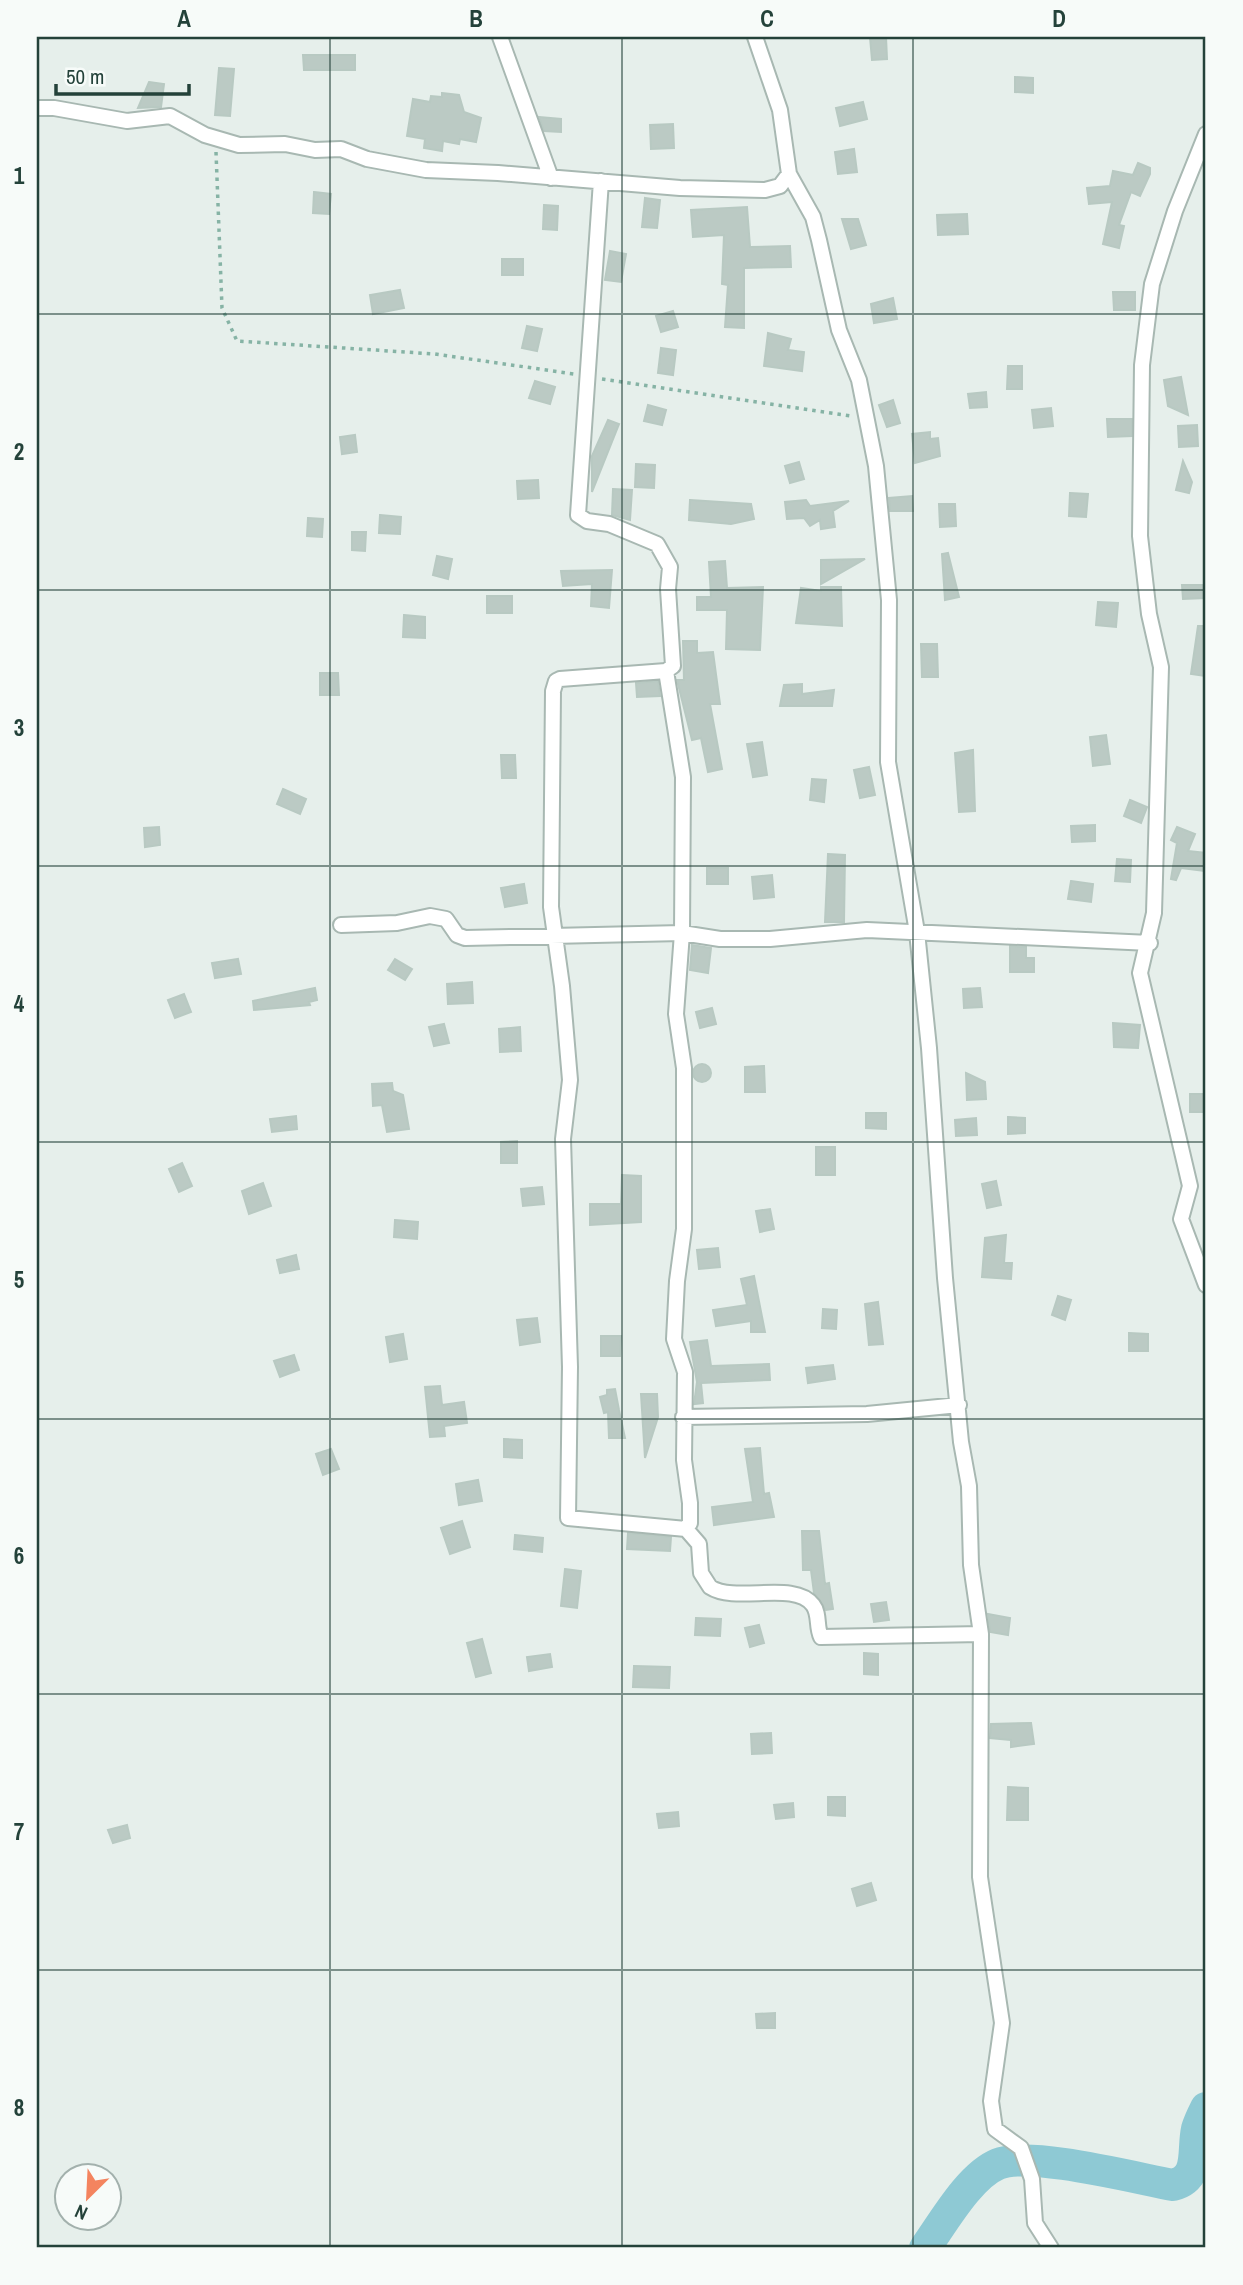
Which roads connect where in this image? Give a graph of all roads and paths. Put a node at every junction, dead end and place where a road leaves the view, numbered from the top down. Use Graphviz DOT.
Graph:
graph roads {
  1 [pos="500,37"];
  2 [pos="755,37"];
  3 [pos="37,108"];
  4 [pos="1206,134"];
  5 [pos="215,138"];
  6 [pos="789,174"];
  7 [pos="551,178"];
  8 [pos="601,181"];
  9 [pos="585,376"];
  10 [pos="867,418"];
  11 [pos="666,671"];
  12 [pos="341,925"];
  13 [pos="917,932"];
  14 [pos="682,933"];
  15 [pos="556,937"];
  16 [pos="1150,943"];
  17 [pos="1206,1284"];
  18 [pos="959,1405"];
  19 [pos="683,1417"];
  20 [pos="687,1529"];
  21 [pos="981,1634"];
  22 [pos="1051,2248"];
  1 -- 7 [label="street"];
  2 -- 6 [label="street"];
  3 -- 5 [label="street"];
  4 -- 16 [label="street"];
  5 -- 7 [label="street"];
  5 -- 9 [label="path"];
  6 -- 8 [label="street"];
  6 -- 10 [label="street"];
  7 -- 8 [label="street"];
  8 -- 9 [label="street"];
  9 -- 10 [label="path"];
  9 -- 11 [label="street"];
  10 -- 13 [label="street"];
  11 -- 14 [label="street"];
  11 -- 15 [label="street"];
  12 -- 15 [label="street"];
  13 -- 14 [label="street"];
  13 -- 16 [label="street"];
  13 -- 18 [label="street"];
  14 -- 15 [label="street"];
  14 -- 19 [label="street"];
  15 -- 20 [label="street"];
  16 -- 17 [label="street"];
  18 -- 19 [label="street"];
  18 -- 21 [label="street"];
  19 -- 20 [label="street"];
  20 -- 21 [label="street"];
  21 -- 22 [label="street"];
}
